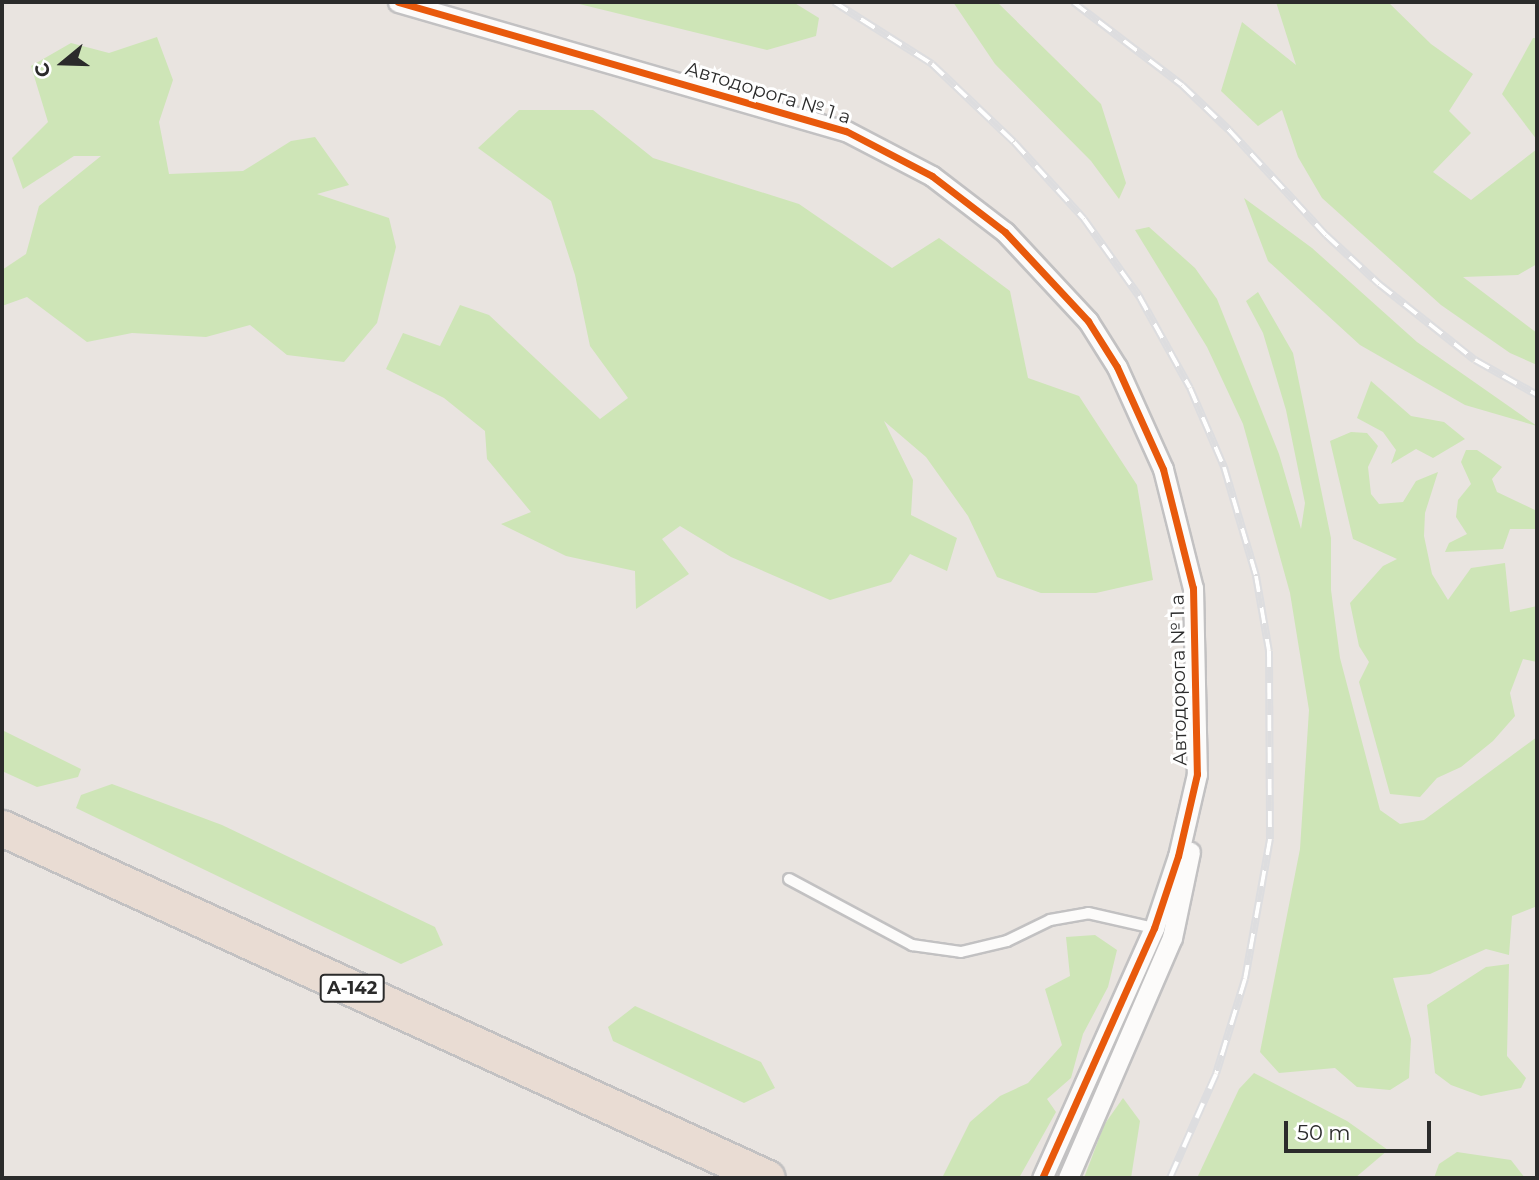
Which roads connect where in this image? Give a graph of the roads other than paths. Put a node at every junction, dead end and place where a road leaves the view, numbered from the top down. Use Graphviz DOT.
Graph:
graph roads {
  1 [pos="398,2"];
  2 [pos="1197,774"];
  3 [pos="2,828"];
  4 [pos="789,879"];
  5 [pos="1154,928"];
  6 [pos="702,1149"];
  7 [pos="726,1178"];
  8 [pos="767,1178"];
  9 [pos="1042,1178"];
  10 [pos="1068,1178"];
  1 -- 2 [label="street, Автодорога № 1 а"];
  2 -- 5 [label="street, Автодорога № 1 а"];
  2 -- 10 [label="street"];
  3 -- 6 [label="highway, А-142"];
  4 -- 5 [label="lane"];
  5 -- 9 [label="street, Автодорога № 1 а"];
  6 -- 7 [label="street"];
  6 -- 8 [label="highway, А-142"];
}
